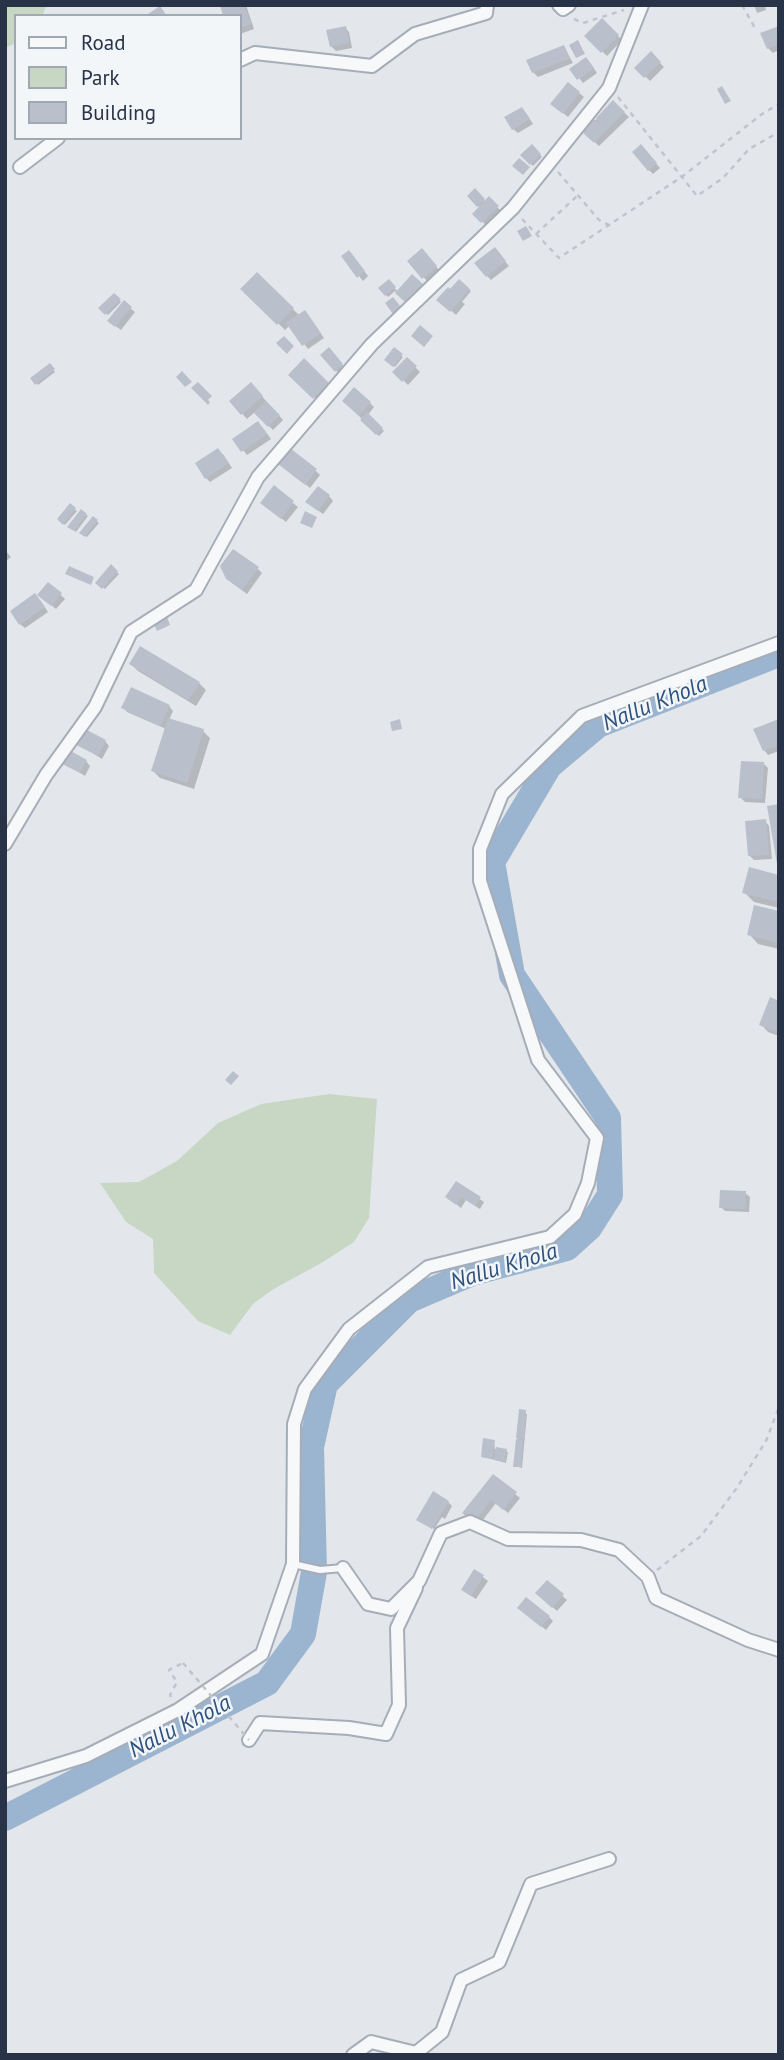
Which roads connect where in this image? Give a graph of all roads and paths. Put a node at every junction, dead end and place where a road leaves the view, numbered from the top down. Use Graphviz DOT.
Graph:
graph roads {
  1 [pos="487,5"];
  2 [pos="559,5"];
  3 [pos="569,5"];
  4 [pos="642,5"];
  5 [pos="742,5"];
  6 [pos="625,9"];
  7 [pos="572,19"];
  8 [pos="755,28"];
  9 [pos="242,59"];
  10 [pos="609,89"];
  11 [pos="779,104"];
  12 [pos="779,132"];
  13 [pos="55,140"];
  14 [pos="20,167"];
  15 [pos="546,168"];
  16 [pos="683,176"];
  17 [pos="577,196"];
  18 [pos="513,208"];
  19 [pos="609,225"];
  20 [pos="536,234"];
  21 [pos="779,643"];
  22 [pos="5,844"];
  23 [pos="779,1407"];
  24 [pos="293,1564"];
  25 [pos="343,1568"];
  26 [pos="648,1577"];
  27 [pos="419,1581"];
  28 [pos="779,1650"];
  29 [pos="178,1710"];
  30 [pos="249,1740"];
  31 [pos="5,1781"];
  32 [pos="609,1859"];
  33 [pos="353,2055"];
  1 -- 9 [label="street"];
  2 -- 3 [label="street"];
  4 -- 10 [label="street"];
  5 -- 8 [label="path"];
  6 -- 7 [label="path"];
  10 -- 15 [label="street"];
  10 -- 16 [label="path"];
  11 -- 16 [label="path"];
  12 -- 16 [label="path"];
  13 -- 14 [label="street"];
  15 -- 17 [label="path"];
  15 -- 18 [label="street"];
  16 -- 19 [label="path"];
  17 -- 19 [label="path"];
  17 -- 20 [label="path"];
  18 -- 20 [label="path"];
  18 -- 22 [label="street"];
  19 -- 20 [label="path"];
  21 -- 24 [label="street"];
  23 -- 26 [label="path"];
  24 -- 25 [label="lane"];
  24 -- 29 [label="street"];
  25 -- 27 [label="street"];
  26 -- 27 [label="street"];
  26 -- 28 [label="street"];
  27 -- 30 [label="street"];
  29 -- 30 [label="path, bridge"];
  29 -- 31 [label="street"];
  32 -- 33 [label="street"];
}
